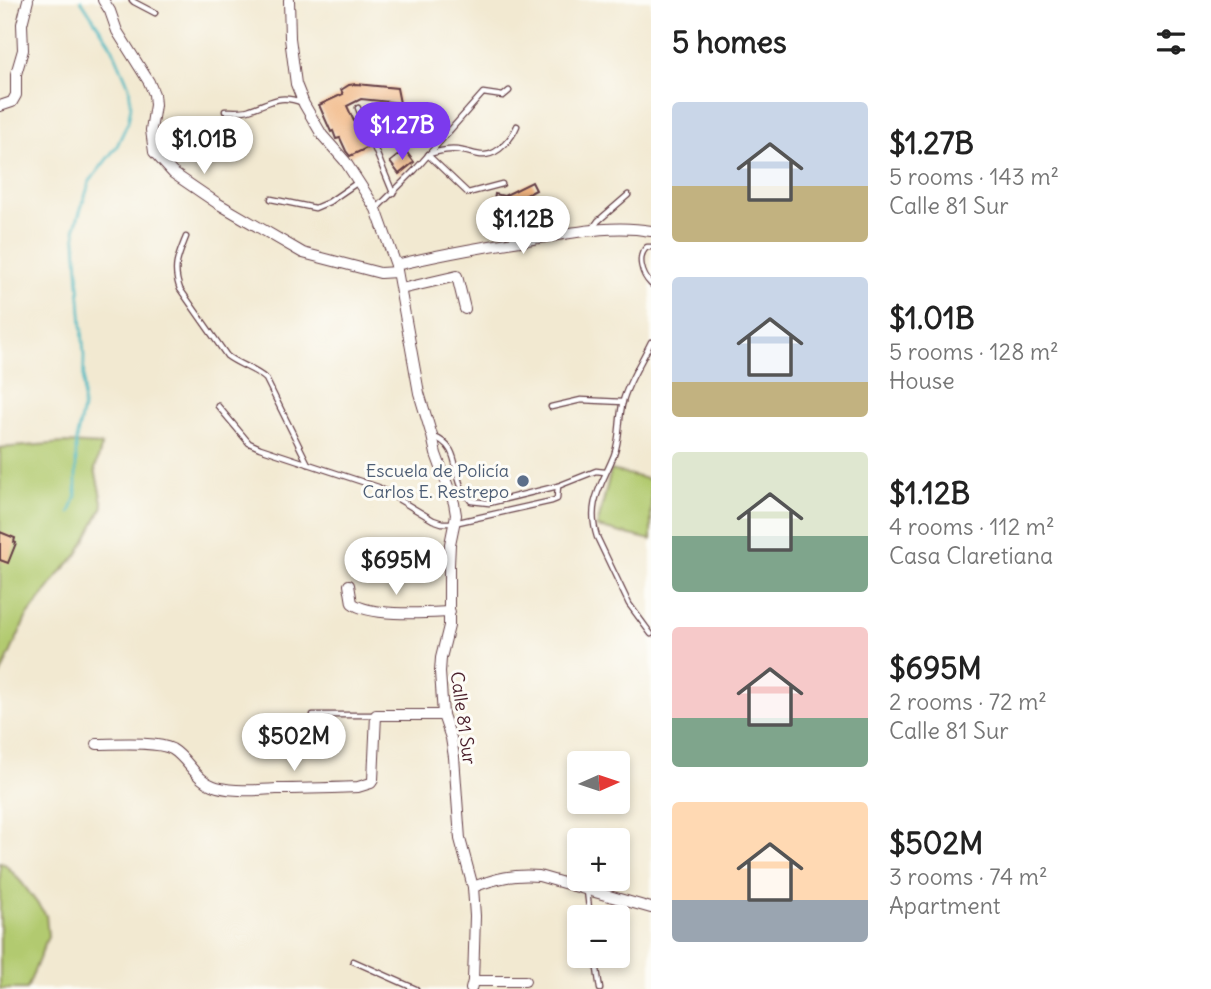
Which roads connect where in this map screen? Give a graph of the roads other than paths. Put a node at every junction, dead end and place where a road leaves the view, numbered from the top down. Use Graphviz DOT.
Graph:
graph roads {
  1 [pos="28,0"];
  2 [pos="103,0"];
  3 [pos="132,0"];
  4 [pos="289,0"];
  5 [pos="155,13"];
  6 [pos="509,91"];
  7 [pos="304,104"];
  8 [pos="0,106"];
  9 [pos="358,108"];
  10 [pos="225,111"];
  11 [pos="517,126"];
  12 [pos="428,155"];
  13 [pos="359,181"];
  14 [pos="502,184"];
  15 [pos="393,193"];
  16 [pos="628,195"];
  17 [pos="271,199"];
  18 [pos="376,209"];
  19 [pos="593,229"];
  20 [pos="651,231"];
  21 [pos="186,237"];
  22 [pos="651,247"];
  23 [pos="397,269"];
  24 [pos="651,284"];
  25 [pos="401,289"];
  26 [pos="465,309"];
  27 [pos="651,342"];
  28 [pos="622,402"];
  29 [pos="218,406"];
  30 [pos="551,407"];
  31 [pos="432,436"];
  32 [pos="309,464"];
  33 [pos="605,471"];
  34 [pos="558,486"];
  35 [pos="454,523"];
  36 [pos="349,585"];
  37 [pos="450,612"];
  38 [pos="651,634"];
  39 [pos="313,715"];
  40 [pos="376,715"];
  41 [pos="443,715"];
  42 [pos="97,744"];
  43 [pos="567,884"];
  44 [pos="473,887"];
  45 [pos="591,891"];
  46 [pos="651,908"];
  47 [pos="353,961"];
  48 [pos="597,968"];
  49 [pos="525,981"];
  50 [pos="472,985"];
  51 [pos="416,989"];
  52 [pos="600,989"];
  1 -- 8 [label="street"];
  2 -- 23 [label="street"];
  3 -- 5 [label="lane"];
  4 -- 7 [label="street, Calle 81 Sur"];
  6 -- 12 [label="lane"];
  7 -- 10 [label="lane"];
  7 -- 13 [label="street, Calle 81 Sur"];
  9 -- 15 [label="lane"];
  11 -- 12 [label="lane"];
  12 -- 14 [label="lane"];
  12 -- 15 [label="lane"];
  13 -- 17 [label="lane"];
  13 -- 18 [label="street, Calle 81 Sur"];
  15 -- 18 [label="lane"];
  16 -- 19 [label="lane"];
  18 -- 23 [label="street, Calle 81 Sur"];
  19 -- 20 [label="street"];
  19 -- 23 [label="street"];
  21 -- 32 [label="lane"];
  22 -- 24 [label="lane"];
  23 -- 25 [label="street, Calle 81 Sur"];
  25 -- 26 [label="street"];
  25 -- 31 [label="street, Calle 81 Sur"];
  27 -- 28 [label="lane"];
  28 -- 30 [label="lane"];
  28 -- 33 [label="lane"];
  29 -- 32 [label="lane"];
  31 -- 34 [label="lane"];
  31 -- 35 [label="street, Calle 81 Sur"];
  32 -- 35 [label="lane"];
  33 -- 34 [label="lane"];
  33 -- 38 [label="lane"];
  34 -- 35 [label="lane"];
  35 -- 37 [label="street, Calle 81 Sur"];
  36 -- 37 [label="street"];
  37 -- 41 [label="street, Calle 81 Sur"];
  39 -- 40 [label="lane"];
  40 -- 41 [label="street"];
  40 -- 42 [label="street"];
  41 -- 44 [label="street, Calle 81 Sur"];
  43 -- 44 [label="street"];
  44 -- 50 [label="street, Calle 81 Sur"];
  45 -- 46 [label="street"];
  47 -- 51 [label="lane"];
  48 -- 52 [label="lane"];
  49 -- 50 [label="street"];
}
